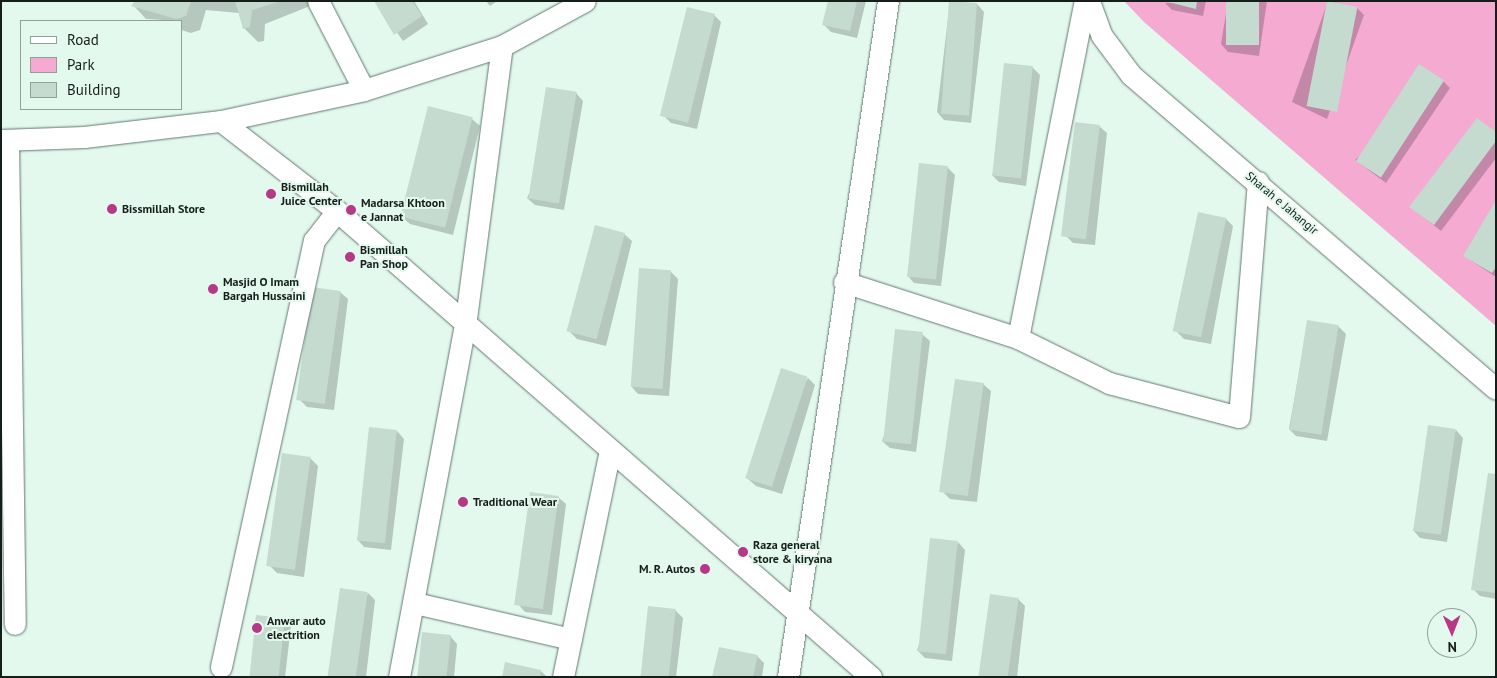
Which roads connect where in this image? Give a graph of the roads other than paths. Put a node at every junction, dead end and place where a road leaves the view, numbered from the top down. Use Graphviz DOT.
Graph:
graph roads {
  1 [pos="318,1"];
  2 [pos="585,1"];
  3 [pos="888,1"];
  4 [pos="1085,1"];
  5 [pos="1089,1"];
  6 [pos="502,46"];
  7 [pos="364,90"];
  8 [pos="221,121"];
  9 [pos="5,140"];
  10 [pos="1258,182"];
  11 [pos="337,211"];
  12 [pos="844,282"];
  13 [pos="465,326"];
  14 [pos="1018,338"];
  15 [pos="1496,389"];
  16 [pos="610,450"];
  17 [pos="415,603"];
  18 [pos="798,613"];
  19 [pos="15,624"];
  20 [pos="571,638"];
  21 [pos="221,667"];
  22 [pos="399,677"];
  23 [pos="563,677"];
  24 [pos="788,677"];
  25 [pos="871,677"];
  1 -- 7 [label="street"];
  2 -- 6 [label="street"];
  3 -- 12 [label="street"];
  4 -- 14 [label="street"];
  5 -- 10 [label="street, Sharah e Jahangir"];
  6 -- 7 [label="street"];
  6 -- 13 [label="street"];
  7 -- 8 [label="street"];
  8 -- 9 [label="street"];
  8 -- 11 [label="street"];
  9 -- 19 [label="street"];
  10 -- 14 [label="street"];
  10 -- 15 [label="street, Sharah e Jahangir"];
  11 -- 13 [label="street"];
  11 -- 21 [label="street"];
  12 -- 14 [label="street"];
  12 -- 18 [label="street"];
  13 -- 16 [label="street"];
  13 -- 17 [label="street"];
  16 -- 18 [label="street"];
  16 -- 20 [label="street"];
  17 -- 20 [label="street"];
  17 -- 22 [label="street"];
  18 -- 24 [label="street"];
  18 -- 25 [label="street"];
  20 -- 23 [label="street"];
}
